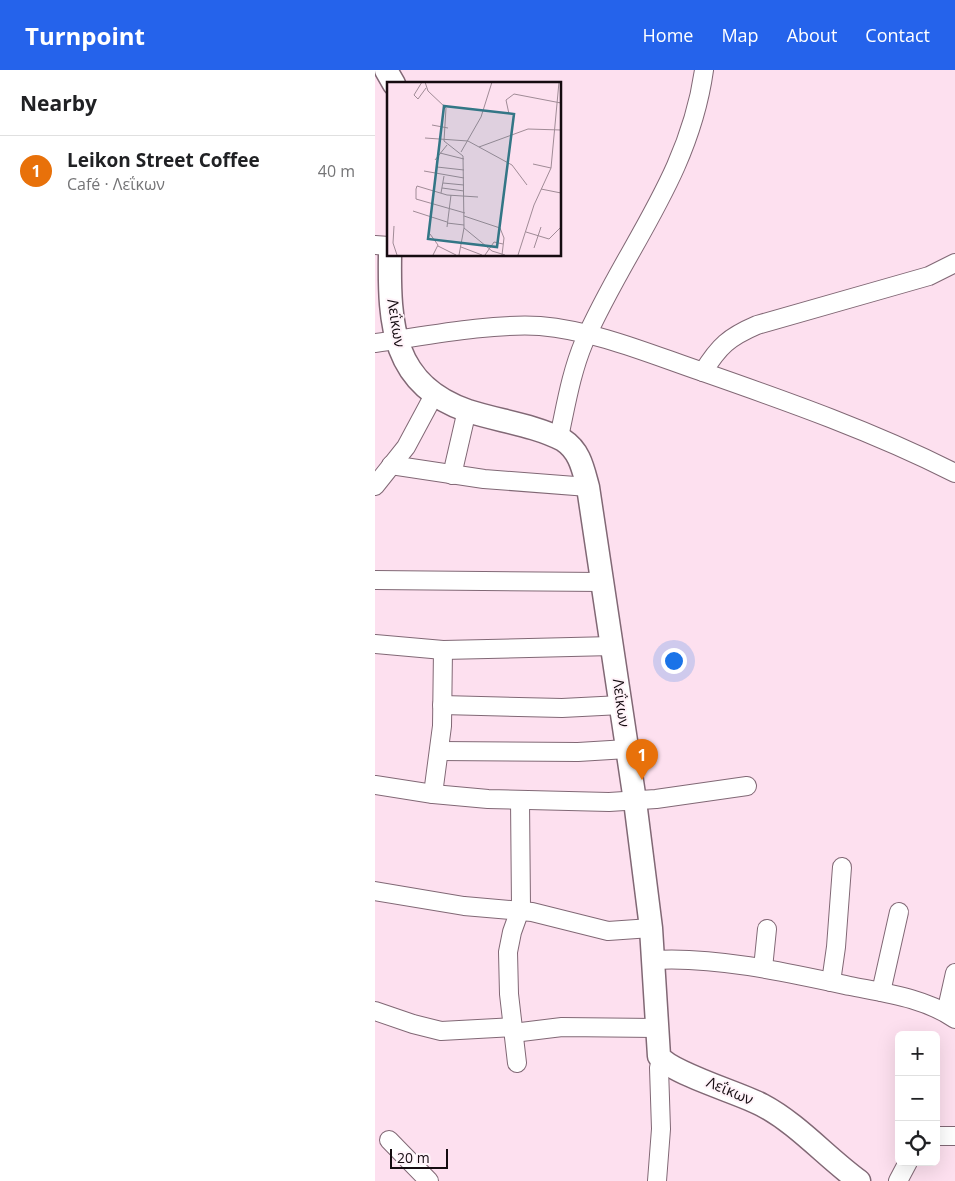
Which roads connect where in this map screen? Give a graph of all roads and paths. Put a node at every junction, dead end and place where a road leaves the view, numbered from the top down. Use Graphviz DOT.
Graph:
graph roads {
  1 [pos="386,70"];
  2 [pos="704,70"];
  3 [pos="393,82"];
  4 [pos="390,256"];
  5 [pos="955,263"];
  6 [pos="588,334"];
  7 [pos="386,341"];
  8 [pos="703,372"];
  9 [pos="435,393"];
  10 [pos="467,410"];
  11 [pos="559,438"];
  12 [pos="391,465"];
  13 [pos="955,473"];
  14 [pos="452,475"];
  15 [pos="375,486"];
  16 [pos="588,487"];
  17 [pos="375,580"];
  18 [pos="602,582"];
  19 [pos="375,644"];
  20 [pos="613,646"];
  21 [pos="443,650"];
  22 [pos="443,705"];
  23 [pos="621,705"];
  24 [pos="627,749"];
  25 [pos="439,751"];
  26 [pos="375,785"];
  27 [pos="747,786"];
  28 [pos="433,794"];
  29 [pos="521,800"];
  30 [pos="635,801"];
  31 [pos="842,867"];
  32 [pos="375,891"];
  33 [pos="521,910"];
  34 [pos="899,912"];
  35 [pos="651,928"];
  36 [pos="767,929"];
  37 [pos="653,960"];
  38 [pos="763,968"];
  39 [pos="955,973"];
  40 [pos="831,982"];
  41 [pos="881,992"];
  42 [pos="375,1011"];
  43 [pos="950,1016"];
  44 [pos="656,1028"];
  45 [pos="513,1030"];
  46 [pos="661,1059"];
  47 [pos="517,1063"];
  48 [pos="940,1136"];
  49 [pos="955,1136"];
  50 [pos="389,1140"];
  51 [pos="906,1166"];
  52 [pos="429,1181"];
  53 [pos="657,1181"];
  54 [pos="859,1181"];
  55 [pos="898,1181"];
  1 -- 3 [label="street"];
  2 -- 6 [label="street"];
  4 -- 7 [label="street, Λεΐκων"];
  5 -- 8 [label="street"];
  6 -- 7 [label="street"];
  6 -- 8 [label="street"];
  6 -- 11 [label="street"];
  7 -- 9 [label="street, Λεΐκων"];
  8 -- 13 [label="street"];
  9 -- 10 [label="street, Λεΐκων"];
  9 -- 12 [label="street"];
  10 -- 11 [label="street, Λεΐκων"];
  10 -- 14 [label="street"];
  11 -- 16 [label="street, Λεΐκων"];
  12 -- 14 [label="street"];
  12 -- 15 [label="street"];
  14 -- 16 [label="street"];
  16 -- 18 [label="street, Λεΐκων"];
  17 -- 18 [label="street"];
  18 -- 20 [label="street, Λεΐκων"];
  19 -- 21 [label="street"];
  20 -- 21 [label="street"];
  20 -- 23 [label="street, Λεΐκων"];
  21 -- 22 [label="street"];
  22 -- 23 [label="street"];
  22 -- 25 [label="street"];
  23 -- 24 [label="street, Λεΐκων"];
  24 -- 25 [label="street"];
  24 -- 30 [label="street, Λεΐκων"];
  25 -- 28 [label="street"];
  26 -- 28 [label="street"];
  27 -- 30 [label="street"];
  28 -- 29 [label="street"];
  29 -- 30 [label="street"];
  29 -- 33 [label="street"];
  30 -- 35 [label="street, Λεΐκων"];
  31 -- 40 [label="street"];
  32 -- 33 [label="street"];
  33 -- 35 [label="street"];
  33 -- 45 [label="street"];
  34 -- 41 [label="street"];
  35 -- 37 [label="street, Λεΐκων"];
  36 -- 38 [label="street"];
  37 -- 38 [label="street"];
  37 -- 44 [label="street, Λεΐκων"];
  38 -- 40 [label="street"];
  39 -- 43 [label="street"];
  40 -- 41 [label="street"];
  41 -- 43 [label="street"];
  42 -- 45 [label="street"];
  44 -- 45 [label="street"];
  44 -- 46 [label="street, Λεΐκων"];
  45 -- 47 [label="street"];
  46 -- 53 [label="street"];
  46 -- 54 [label="street, Λεΐκων"];
  48 -- 49 [label="street"];
  50 -- 52 [label="street"];
  51 -- 55 [label="street"];
}
